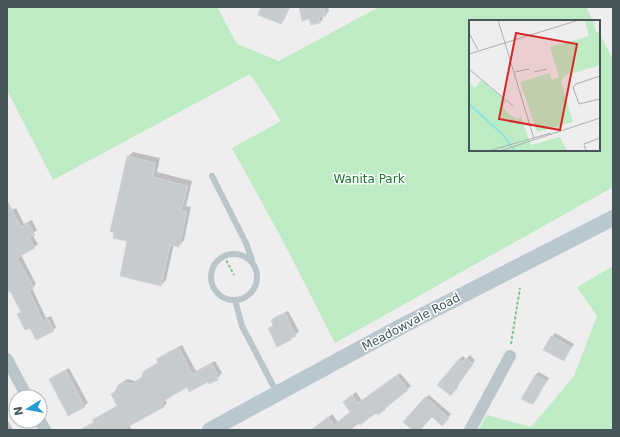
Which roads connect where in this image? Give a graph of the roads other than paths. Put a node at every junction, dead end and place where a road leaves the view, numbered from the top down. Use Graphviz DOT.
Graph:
graph roads {
  1 [pos="212,176"];
  2 [pos="613,218"];
  3 [pos="252,262"];
  4 [pos="235,300"];
  5 [pos="510,356"];
  6 [pos="7,359"];
  7 [pos="23,389"];
  8 [pos="278,394"];
  9 [pos="210,430"];
  10 [pos="470,430"];
  1 -- 3 [label="lane"];
  2 -- 8 [label="street, Meadowvale Road"];
  3 -- 4 [label="lane"];
  3 -- 4 [label="lane"];
  4 -- 8 [label="lane"];
  5 -- 10 [label="street"];
  6 -- 7 [label="street"];
  8 -- 9 [label="street, Meadowvale Road"];
}
